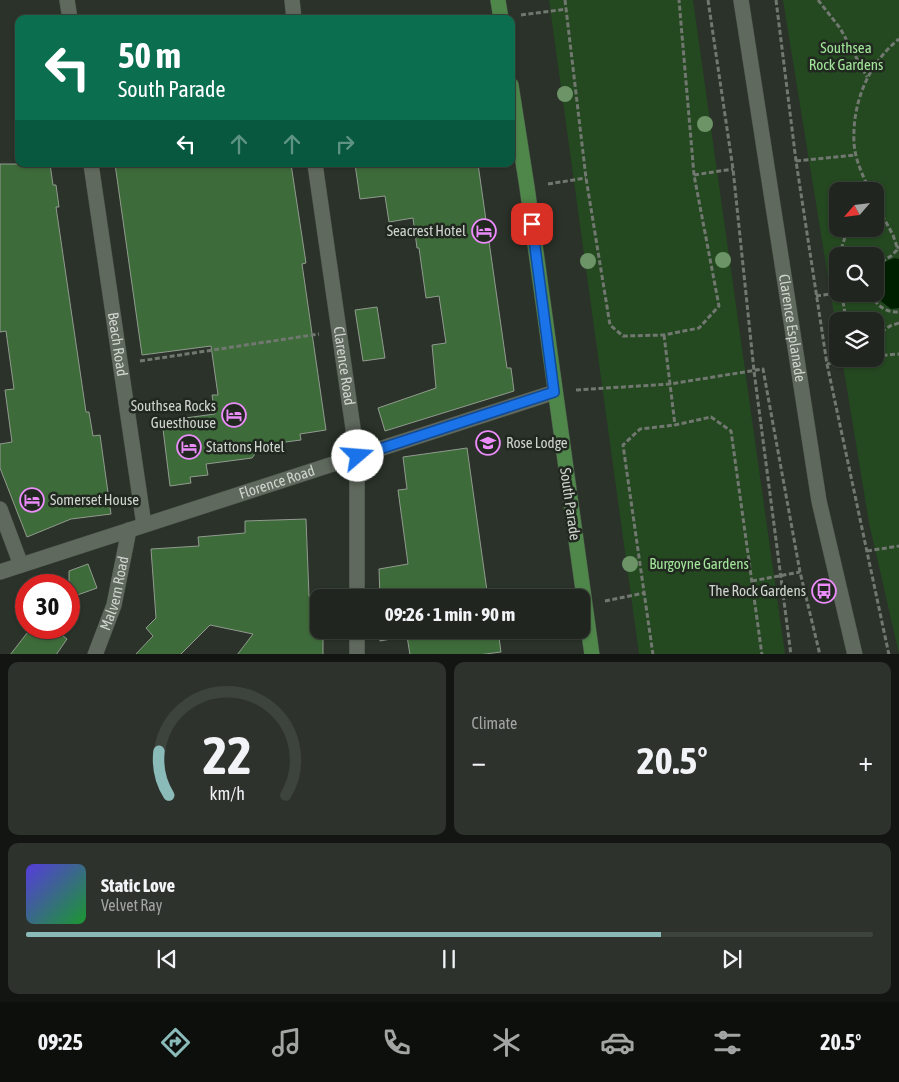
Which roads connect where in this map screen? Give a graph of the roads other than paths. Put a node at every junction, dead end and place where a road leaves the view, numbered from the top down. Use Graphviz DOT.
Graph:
graph roads {
  1 [pos="67,0"];
  2 [pos="292,0"];
  3 [pos="498,0"];
  4 [pos="741,0"];
  5 [pos="69,15"];
  6 [pos="294,15"];
  7 [pos="500,15"];
  8 [pos="515,110"];
  9 [pos="91,167"];
  10 [pos="315,167"];
  11 [pos="554,392"];
  12 [pos="358,456"];
  13 [pos="0,509"];
  14 [pos="144,526"];
  15 [pos="129,530"];
  16 [pos="21,565"];
  17 [pos="0,572"];
  18 [pos="358,589"];
  19 [pos="358,639"];
  20 [pos="95,654"];
  21 [pos="358,654"];
  22 [pos="592,654"];
  23 [pos="854,654"];
  1 -- 5 [label="street"];
  2 -- 6 [label="street"];
  3 -- 7 [label="main road"];
  4 -- 23 [label="street, Clarence Esplanade"];
  8 -- 11 [label="main road, South Parade"];
  9 -- 14 [label="street, Beach Road"];
  10 -- 12 [label="street, Clarence Road"];
  11 -- 12 [label="street, Florence Road"];
  11 -- 22 [label="main road, South Parade"];
  12 -- 14 [label="street, Florence Road"];
  12 -- 18 [label="street, Clarence Road"];
  13 -- 16 [label="street"];
  14 -- 15 [label="street, Florence Road"];
  15 -- 16 [label="street, Florence Road"];
  15 -- 20 [label="street, Malvern Road"];
  16 -- 17 [label="street, Florence Road"];
  19 -- 21 [label="street"];
}
